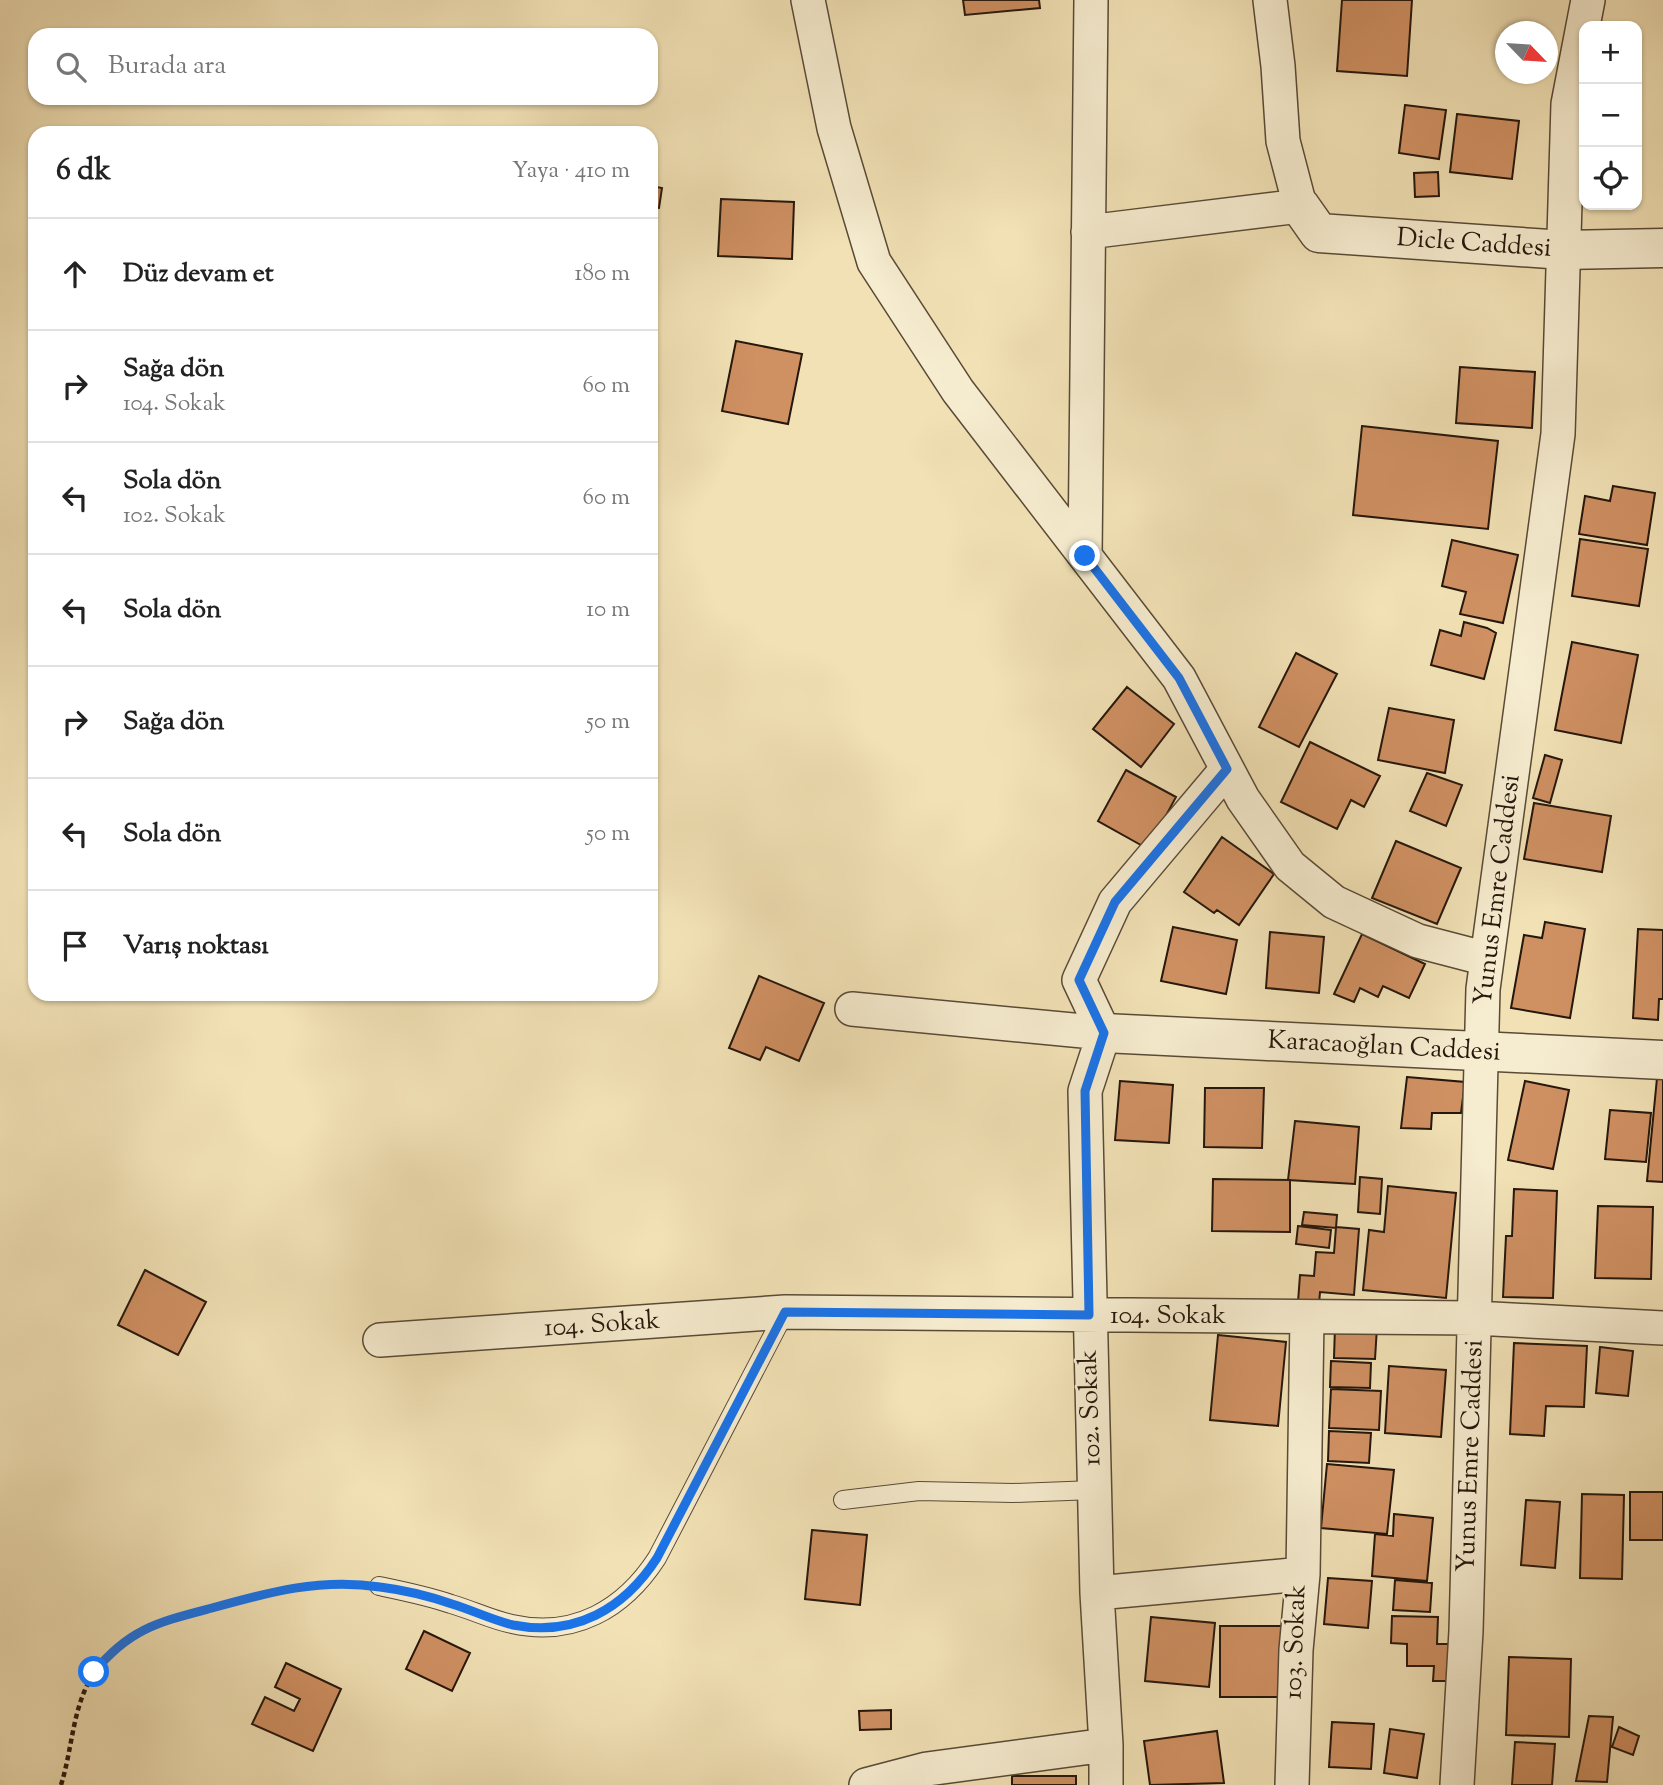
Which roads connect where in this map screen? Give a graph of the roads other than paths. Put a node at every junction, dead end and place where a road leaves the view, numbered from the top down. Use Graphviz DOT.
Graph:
graph roads {
  1 [pos="808,0"];
  2 [pos="1091,0"];
  3 [pos="1270,0"];
  4 [pos="1588,0"];
  5 [pos="1300,205"];
  6 [pos="1088,232"];
  7 [pos="1663,248"];
  8 [pos="1564,250"];
  9 [pos="1085,556"];
  10 [pos="1227,769"];
  11 [pos="1487,959"];
  12 [pos="852,1009"];
  13 [pos="1104,1033"];
  14 [pos="1482,1052"];
  15 [pos="1663,1060"];
  16 [pos="785,1312"];
  17 [pos="1089,1315"];
  18 [pos="1307,1317"];
  19 [pos="1475,1318"];
  20 [pos="1663,1328"];
  21 [pos="380,1339"];
  22 [pos="1094,1490"];
  23 [pos="843,1500"];
  24 [pos="1303,1574"];
  25 [pos="379,1586"];
  26 [pos="1097,1593"];
  27 [pos="1107,1745"];
  28 [pos="866,1785"];
  29 [pos="1106,1785"];
  30 [pos="1292,1785"];
  31 [pos="1457,1785"];
  1 -- 9 [label="street"];
  2 -- 6 [label="street"];
  3 -- 5 [label="street"];
  4 -- 8 [label="street, Yunus Emre Caddesi"];
  5 -- 6 [label="street"];
  5 -- 8 [label="street, Dicle Caddesi"];
  6 -- 9 [label="street"];
  7 -- 8 [label="street, Dicle Caddesi"];
  8 -- 11 [label="street, Yunus Emre Caddesi"];
  9 -- 10 [label="street"];
  10 -- 11 [label="street"];
  10 -- 13 [label="street"];
  11 -- 14 [label="street, Yunus Emre Caddesi"];
  12 -- 13 [label="street"];
  13 -- 14 [label="street, Karacaoğlan Caddesi"];
  13 -- 17 [label="street, 102. Sokak"];
  14 -- 15 [label="street, Karacaoğlan Caddesi"];
  14 -- 19 [label="street, Yunus Emre Caddesi"];
  16 -- 17 [label="street, 104. Sokak"];
  16 -- 21 [label="street, 104. Sokak"];
  16 -- 25 [label="lane"];
  17 -- 18 [label="street, 104. Sokak"];
  17 -- 22 [label="street, 102. Sokak"];
  18 -- 19 [label="street, 104. Sokak"];
  18 -- 24 [label="street"];
  19 -- 20 [label="street, 104. Sokak"];
  19 -- 31 [label="street, Yunus Emre Caddesi"];
  22 -- 23 [label="lane"];
  22 -- 26 [label="street, 102. Sokak"];
  24 -- 26 [label="street, 103. Sokak"];
  24 -- 30 [label="street, 103. Sokak"];
  26 -- 27 [label="street, 102. Sokak"];
  27 -- 28 [label="street"];
  27 -- 29 [label="street, 102. Sokak"];
}
